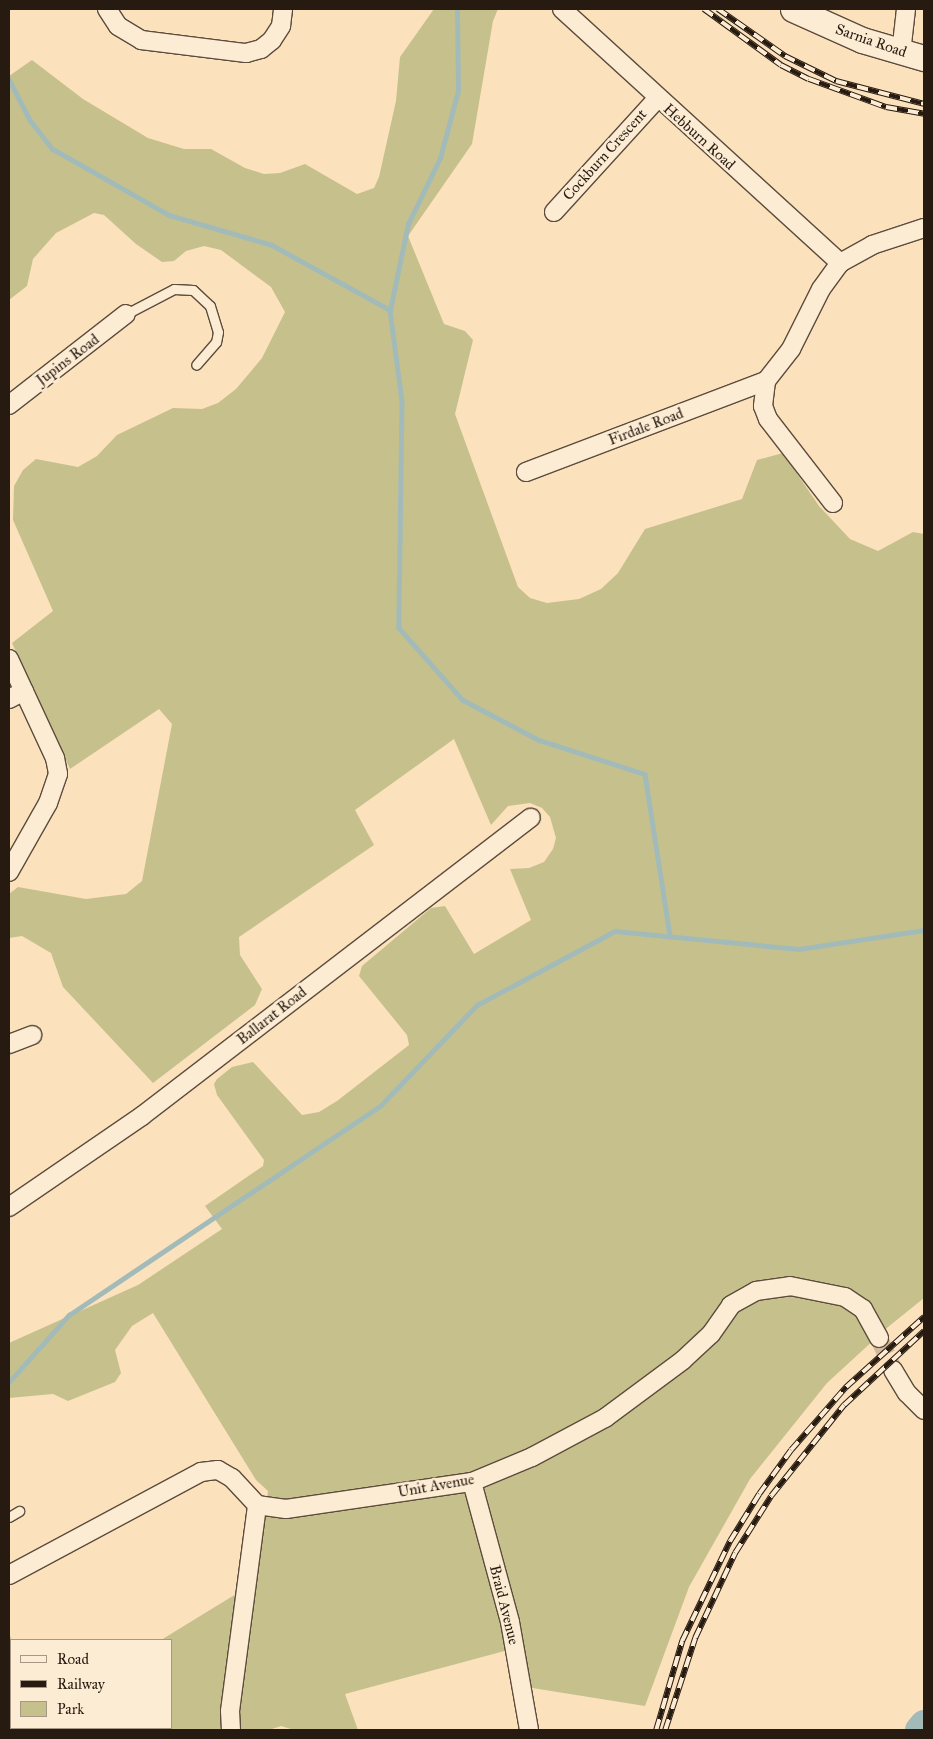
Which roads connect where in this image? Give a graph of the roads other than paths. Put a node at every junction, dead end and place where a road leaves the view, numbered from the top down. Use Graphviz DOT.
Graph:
graph roads {
  1 [pos="107,9"];
  2 [pos="283,9"];
  3 [pos="562,9"];
  4 [pos="793,9"];
  5 [pos="906,9"];
  6 [pos="913,55"];
  7 [pos="657,99"];
  8 [pos="554,212"];
  9 [pos="924,228"];
  10 [pos="840,263"];
  11 [pos="126,314"];
  12 [pos="196,365"];
  13 [pos="766,381"];
  14 [pos="9,405"];
  15 [pos="526,472"];
  16 [pos="833,503"];
  17 [pos="9,659"];
  18 [pos="16,695"];
  19 [pos="531,818"];
  20 [pos="9,872"];
  21 [pos="32,1036"];
  22 [pos="9,1044"];
  23 [pos="9,1207"];
  24 [pos="879,1338"];
  25 [pos="893,1370"];
  26 [pos="924,1410"];
  27 [pos="472,1482"];
  28 [pos="257,1505"];
  29 [pos="19,1511"];
  30 [pos="9,1517"];
  31 [pos="9,1575"];
  32 [pos="231,1730"];
  33 [pos="528,1730"];
  1 -- 2 [label="street"];
  3 -- 7 [label="street, Hebburn Road"];
  4 -- 6 [label="main road, Sarnia Road"];
  5 -- 6 [label="street"];
  7 -- 8 [label="street, Cockburn Crescent"];
  7 -- 10 [label="street, Hebburn Road"];
  9 -- 10 [label="street"];
  10 -- 13 [label="street"];
  11 -- 12 [label="lane"];
  11 -- 14 [label="street, Jupins Road"];
  13 -- 15 [label="street, Firdale Road"];
  13 -- 16 [label="street"];
  17 -- 18 [label="street"];
  18 -- 20 [label="street"];
  19 -- 23 [label="street, Ballarat Road"];
  21 -- 22 [label="street"];
  24 -- 27 [label="street, Unit Avenue"];
  25 -- 26 [label="street"];
  27 -- 28 [label="street, Unit Avenue"];
  27 -- 33 [label="street, Braid Avenue"];
  28 -- 31 [label="street"];
  28 -- 32 [label="street"];
  29 -- 30 [label="lane"];
}
